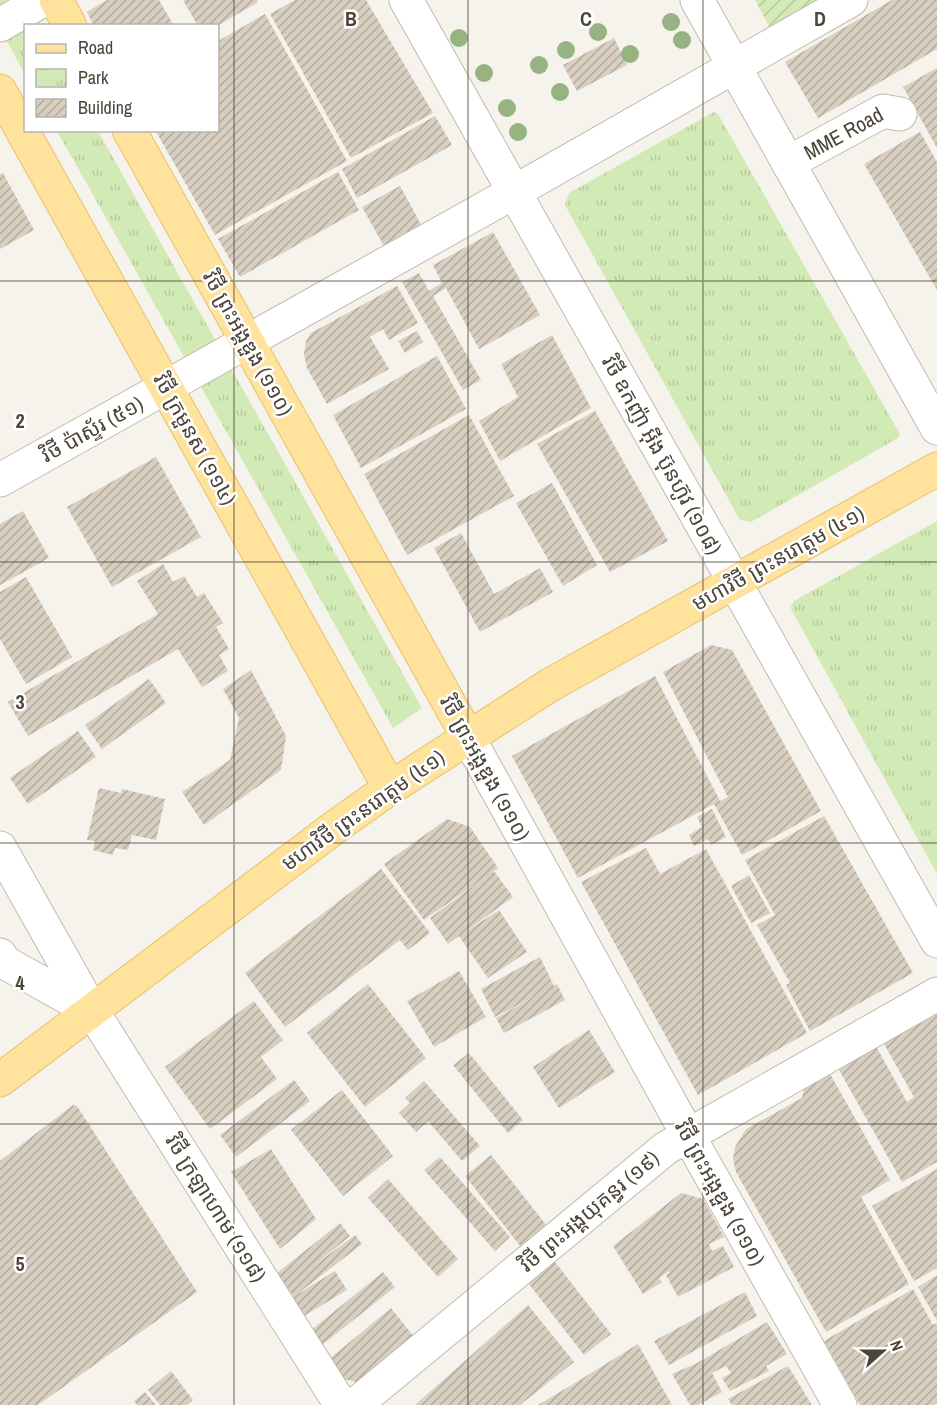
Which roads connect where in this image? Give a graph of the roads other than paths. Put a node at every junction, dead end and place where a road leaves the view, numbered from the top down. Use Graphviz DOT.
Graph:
graph roads {
  1 [pos="43,0"];
  2 [pos="56,0"];
  3 [pos="406,0"];
  4 [pos="698,0"];
  5 [pos="851,0"];
  6 [pos="69,24"];
  7 [pos="0,25"];
  8 [pos="734,66"];
  9 [pos="0,90"];
  10 [pos="900,114"];
  11 [pos="130,132"];
  12 [pos="788,163"];
  13 [pos="514,192"];
  14 [pos="247,342"];
  15 [pos="166,387"];
  16 [pos="937,428"];
  17 [pos="937,469"];
  18 [pos="0,480"];
  19 [pos="734,583"];
  20 [pos="468,737"];
  21 [pos="390,788"];
  22 [pos="0,848"];
  23 [pos="937,941"];
  24 [pos="1,960"];
  25 [pos="937,994"];
  26 [pos="92,1011"];
  27 [pos="0,1080"];
  28 [pos="688,1135"];
  29 [pos="341,1405"];
  30 [pos="356,1405"];
  31 [pos="840,1405"];
  1 -- 7 [label="street"];
  2 -- 6 [label="main road"];
  3 -- 13 [label="street, វិថី ឧកញ៉ា អ៊ីង ប៊ុនហ៊ូវ (១០៨)"];
  4 -- 8 [label="street"];
  5 -- 8 [label="street, វិថី ប៉ាស្ទ័រ (៥១)"];
  8 -- 12 [label="street"];
  8 -- 13 [label="street, វិថី ប៉ាស្ទ័រ (៥១)"];
  9 -- 15 [label="main road, វិថី ក្រមួនស (១១៤)"];
  10 -- 12 [label="street, MME Road"];
  11 -- 14 [label="main road, វិថី ព្រះអង្គឌួង (១១០)"];
  12 -- 16 [label="street"];
  13 -- 14 [label="street, វិថី ប៉ាស្ទ័រ (៥១)"];
  13 -- 19 [label="street, វិថី ឧកញ៉ា អ៊ីង ប៊ុនហ៊ូវ (១០៨)"];
  14 -- 15 [label="street, វិថី ប៉ាស្ទ័រ (៥១)"];
  14 -- 20 [label="main road, វិថី ព្រះអង្គឌួង (១១០)"];
  15 -- 18 [label="street, វិថី ប៉ាស្ទ័រ (៥១)"];
  15 -- 21 [label="main road, វិថី ក្រមួនស (១១៤)"];
  17 -- 19 [label="main road, មហាវិថី ព្រះនរោត្តម (៤១)"];
  19 -- 20 [label="main road, មហាវិថី ព្រះនរោត្តម (៤១)"];
  19 -- 23 [label="street, វិថី ឧកញ៉ា អ៊ីង ប៊ុនហ៊ូវ (១០៨)"];
  20 -- 21 [label="main road, មហាវិថី ព្រះនរោត្តម (៤១)"];
  20 -- 28 [label="street, វិថី ព្រះអង្គឌួង (១១០)"];
  21 -- 26 [label="main road, មហាវិថី ព្រះនរោត្តម (៤១)"];
  22 -- 26 [label="street, វិថី ក្រឡាហោម (១១៨)"];
  24 -- 26 [label="street"];
  25 -- 28 [label="street, វិថី ព្រះអង្គយុគន្ធរ (១៩)"];
  26 -- 27 [label="main road, មហាវិថី ព្រះនរោត្តម (៤១)"];
  26 -- 29 [label="street, វិថី ក្រឡាហោម (១១៨)"];
  28 -- 30 [label="street, វិថី ព្រះអង្គយុគន្ធរ (១៩)"];
  28 -- 31 [label="street, វិថី ព្រះអង្គឌួង (១១០)"];
}
